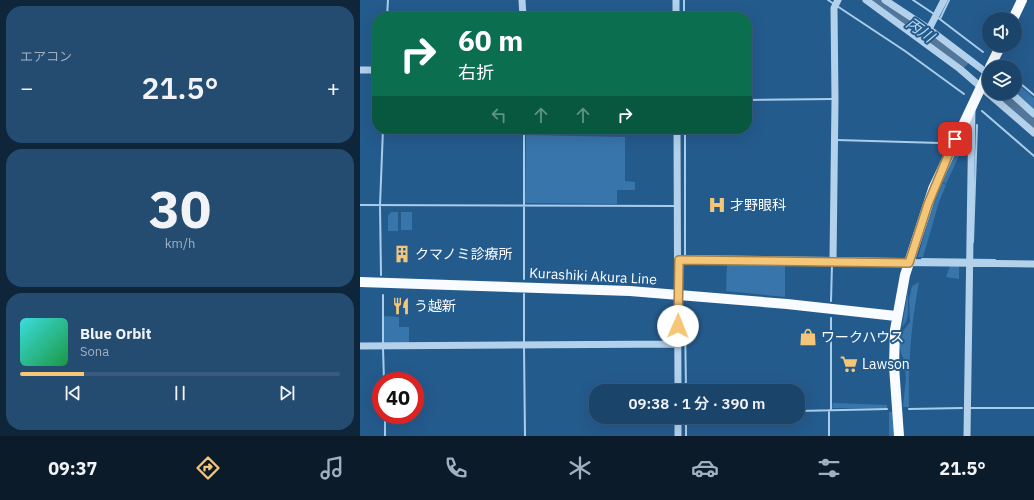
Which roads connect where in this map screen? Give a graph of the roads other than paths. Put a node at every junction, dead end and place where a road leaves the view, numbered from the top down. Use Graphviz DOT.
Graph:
graph roads {
  1 [pos="522,0"];
  2 [pos="676,0"];
  3 [pos="866,0"];
  4 [pos="885,0"];
  5 [pos="944,0"];
  6 [pos="1022,0"];
  7 [pos="836,3"];
  8 [pos="522,12"];
  9 [pos="676,12"];
  10 [pos="1016,12"];
  11 [pos="928,29"];
  12 [pos="982,65"];
  13 [pos="360,70"];
  14 [pos="372,70"];
  15 [pos="981,86"];
  16 [pos="1019,100"];
  17 [pos="972,104"];
  18 [pos="1034,114"];
  19 [pos="1034,133"];
  20 [pos="677,134"];
  21 [pos="683,260"];
  22 [pos="969,260"];
  23 [pos="833,261"];
  24 [pos="909,263"];
  25 [pos="1034,264"];
  26 [pos="360,282"];
  27 [pos="678,295"];
  28 [pos="896,316"];
  29 [pos="678,344"];
  30 [pos="360,346"];
  31 [pos="678,384"];
  32 [pos="678,424"];
  33 [pos="678,436"];
  34 [pos="899,436"];
  35 [pos="967,436"];
  1 -- 8 [label="street"];
  2 -- 9 [label="street"];
  3 -- 15 [label="street"];
  4 -- 11 [label="street"];
  5 -- 11 [label="street"];
  6 -- 10 [label="main road"];
  7 -- 23 [label="street"];
  11 -- 12 [label="street"];
  13 -- 14 [label="street"];
  15 -- 17 [label="main road"];
  15 -- 19 [label="street"];
  16 -- 18 [label="street"];
  17 -- 22 [label="street"];
  17 -- 24 [label="main road"];
  20 -- 21 [label="street"];
  21 -- 23 [label="street"];
  21 -- 27 [label="street"];
  22 -- 24 [label="street"];
  22 -- 25 [label="street"];
  22 -- 35 [label="street"];
  23 -- 24 [label="street"];
  24 -- 28 [label="main road"];
  26 -- 27 [label="main road, Kurashiki Akura Line"];
  27 -- 28 [label="main road, Kurashiki Akura Line"];
  27 -- 29 [label="street"];
  28 -- 34 [label="main road"];
  29 -- 30 [label="street"];
  29 -- 31 [label="street"];
  32 -- 33 [label="street"];
}
